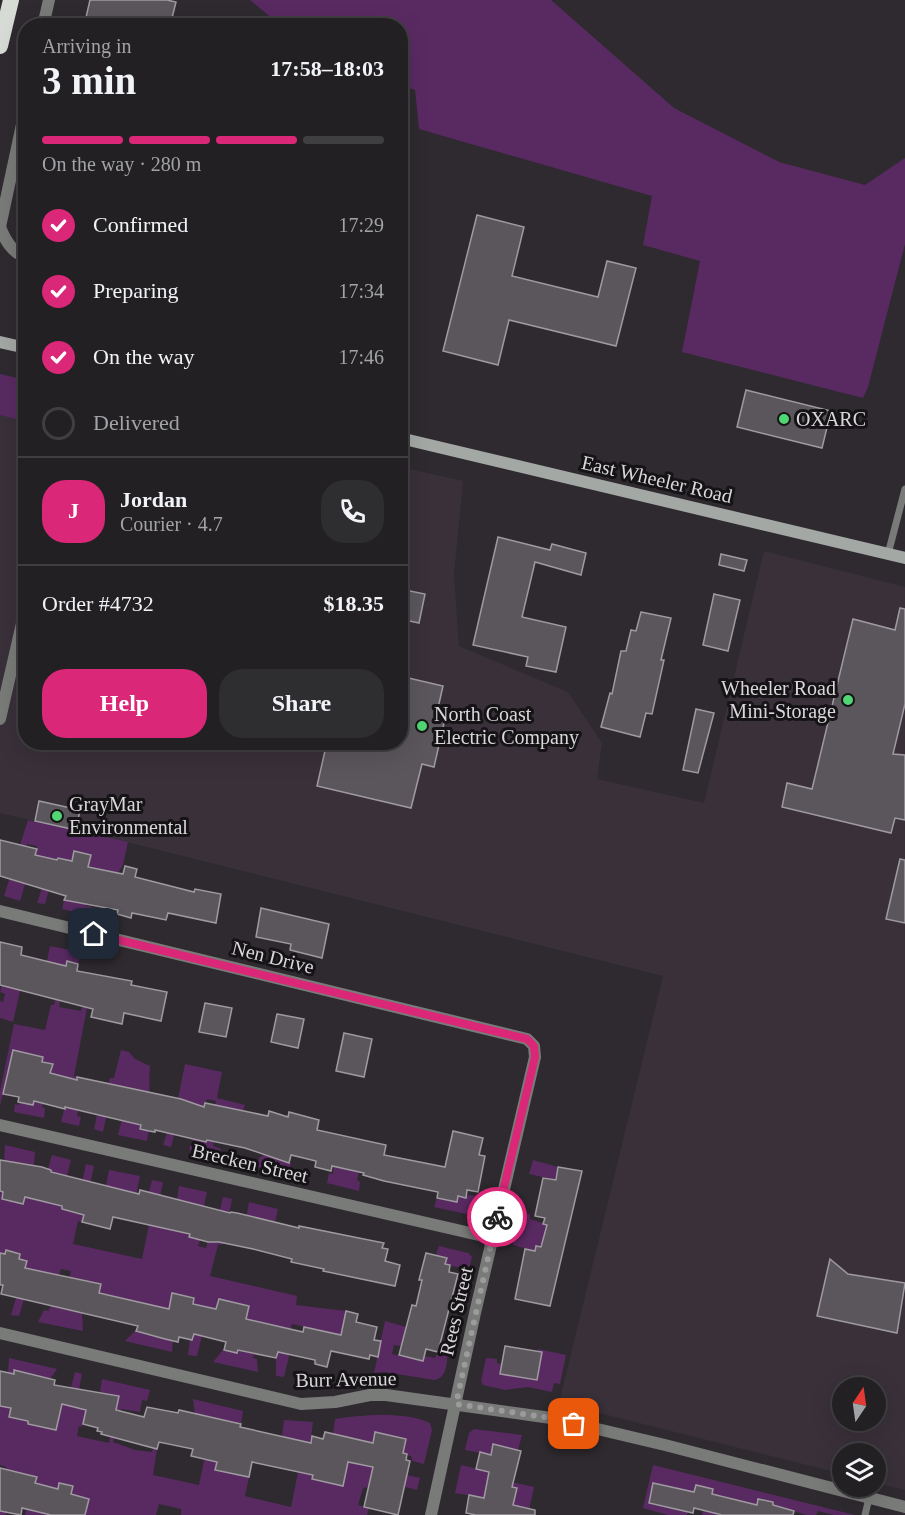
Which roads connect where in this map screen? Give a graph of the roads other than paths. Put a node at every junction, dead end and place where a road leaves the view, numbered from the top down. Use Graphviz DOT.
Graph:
graph roads {
  1 [pos="11,0"];
  2 [pos="49,0"];
  3 [pos="46,18"];
  4 [pos="0,46"];
  5 [pos="18,143"];
  6 [pos="18,253"];
  7 [pos="0,342"];
  8 [pos="18,346"];
  9 [pos="408,440"];
  10 [pos="905,489"];
  11 [pos="888,554"];
  12 [pos="905,558"];
  13 [pos="18,641"];
  14 [pos="0,719"];
  15 [pos="0,911"];
  16 [pos="534,1046"];
  17 [pos="0,1125"];
  18 [pos="492,1238"];
  19 [pos="0,1333"];
  20 [pos="456,1404"];
  21 [pos="869,1498"];
  22 [pos="905,1507"];
  23 [pos="431,1515"];
  24 [pos="865,1515"];
  1 -- 4 [label="highway"];
  2 -- 3 [label="street"];
  5 -- 6 [label="street"];
  7 -- 8 [label="main road"];
  9 -- 11 [label="main road, East Wheeler Road"];
  10 -- 11 [label="lane"];
  11 -- 12 [label="main road, East Wheeler Road"];
  13 -- 14 [label="street"];
  15 -- 16 [label="street, Nen Drive"];
  16 -- 18 [label="street, Rees Street"];
  17 -- 18 [label="street, Brecken Street"];
  18 -- 20 [label="street, Rees Street"];
  19 -- 20 [label="street, Burr Avenue"];
  20 -- 21 [label="street, Burr Avenue"];
  20 -- 23 [label="street, Rees Street"];
  21 -- 22 [label="street, Burr Avenue"];
  21 -- 24 [label="lane"];
}
